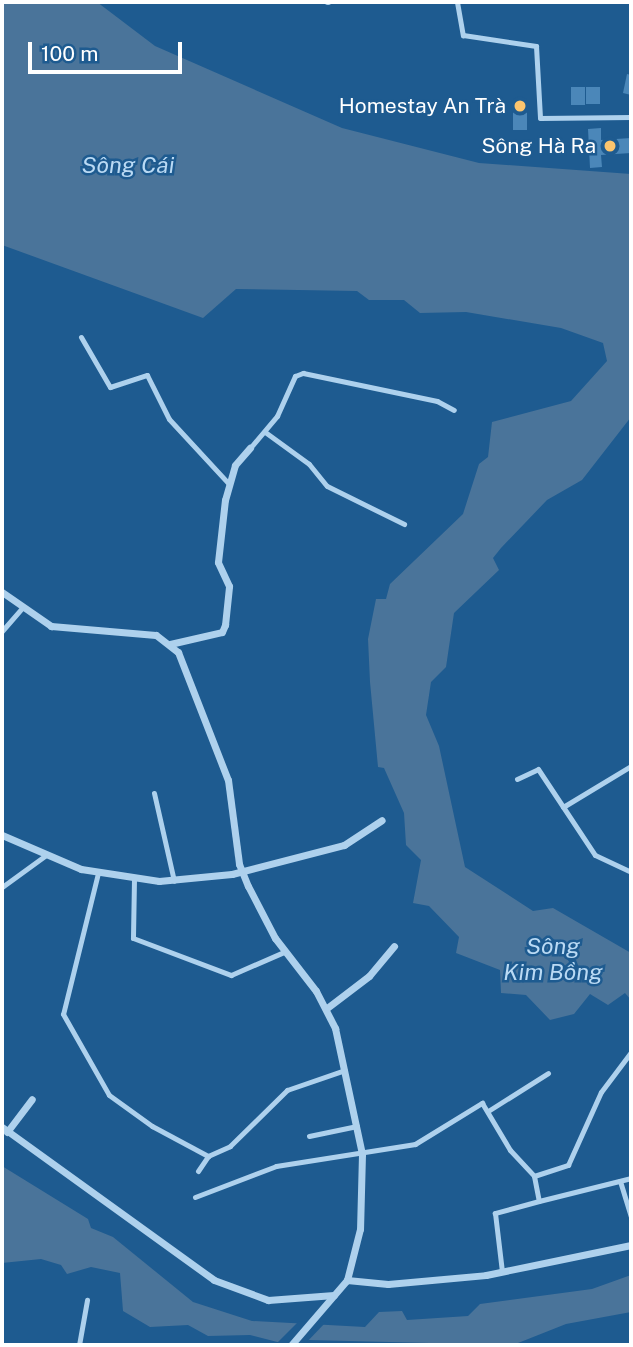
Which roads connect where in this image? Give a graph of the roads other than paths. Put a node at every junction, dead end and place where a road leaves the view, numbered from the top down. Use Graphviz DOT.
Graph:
graph roads {
  1 [pos="457,2"];
  2 [pos="631,117"];
  3 [pos="81,337"];
  4 [pos="454,410"];
  5 [pos="265,432"];
  6 [pos="250,448"];
  7 [pos="229,484"];
  8 [pos="404,524"];
  9 [pos="2,592"];
  10 [pos="22,608"];
  11 [pos="2,631"];
  12 [pos="170,644"];
  13 [pos="631,766"];
  14 [pos="517,779"];
  15 [pos="155,793"];
  16 [pos="563,807"];
  17 [pos="382,820"];
  18 [pos="2,835"];
  19 [pos="46,855"];
  20 [pos="243,872"];
  21 [pos="631,872"];
  22 [pos="98,873"];
  23 [pos="134,879"];
  24 [pos="174,881"];
  25 [pos="2,887"];
  26 [pos="394,946"];
  27 [pos="284,952"];
  28 [pos="327,1008"];
  29 [pos="631,1052"];
  30 [pos="345,1070"];
  31 [pos="548,1073"];
  32 [pos="32,1100"];
  33 [pos="488,1111"];
  34 [pos="357,1126"];
  35 [pos="5,1129"];
  36 [pos="309,1136"];
  37 [pos="362,1154"];
  38 [pos="208,1156"];
  39 [pos="198,1171"];
  40 [pos="534,1176"];
  41 [pos="631,1178"];
  42 [pos="621,1181"];
  43 [pos="195,1197"];
  44 [pos="539,1201"];
  45 [pos="631,1217"];
  46 [pos="631,1245"];
  47 [pos="502,1272"];
  48 [pos="347,1280"];
  49 [pos="335,1295"];
  50 [pos="87,1300"];
  51 [pos="79,1345"];
  52 [pos="291,1345"];
  1 -- 2 [label="lane"];
  3 -- 7 [label="lane"];
  4 -- 5 [label="lane"];
  5 -- 6 [label="lane"];
  5 -- 8 [label="lane"];
  6 -- 7 [label="street"];
  7 -- 12 [label="street"];
  9 -- 10 [label="street"];
  10 -- 11 [label="lane"];
  10 -- 12 [label="street"];
  12 -- 20 [label="street"];
  13 -- 16 [label="lane"];
  14 -- 16 [label="lane"];
  15 -- 24 [label="lane"];
  16 -- 21 [label="lane"];
  17 -- 20 [label="street"];
  18 -- 19 [label="street"];
  19 -- 22 [label="street"];
  19 -- 25 [label="lane"];
  20 -- 24 [label="street"];
  20 -- 27 [label="street"];
  22 -- 23 [label="street"];
  22 -- 38 [label="lane"];
  23 -- 24 [label="street"];
  23 -- 27 [label="lane"];
  26 -- 28 [label="street"];
  27 -- 28 [label="street"];
  28 -- 30 [label="street"];
  29 -- 40 [label="lane"];
  30 -- 34 [label="street"];
  30 -- 38 [label="lane"];
  31 -- 33 [label="lane"];
  32 -- 35 [label="street"];
  33 -- 37 [label="lane"];
  33 -- 40 [label="lane"];
  34 -- 36 [label="lane"];
  34 -- 37 [label="street"];
  35 -- 49 [label="street"];
  37 -- 43 [label="lane"];
  37 -- 48 [label="street"];
  38 -- 39 [label="lane"];
  40 -- 44 [label="lane"];
  41 -- 42 [label="lane"];
  42 -- 44 [label="lane"];
  42 -- 45 [label="lane"];
  44 -- 47 [label="lane"];
  46 -- 47 [label="street"];
  47 -- 48 [label="street"];
  48 -- 49 [label="street"];
  49 -- 52 [label="street"];
  50 -- 51 [label="lane"];
}
